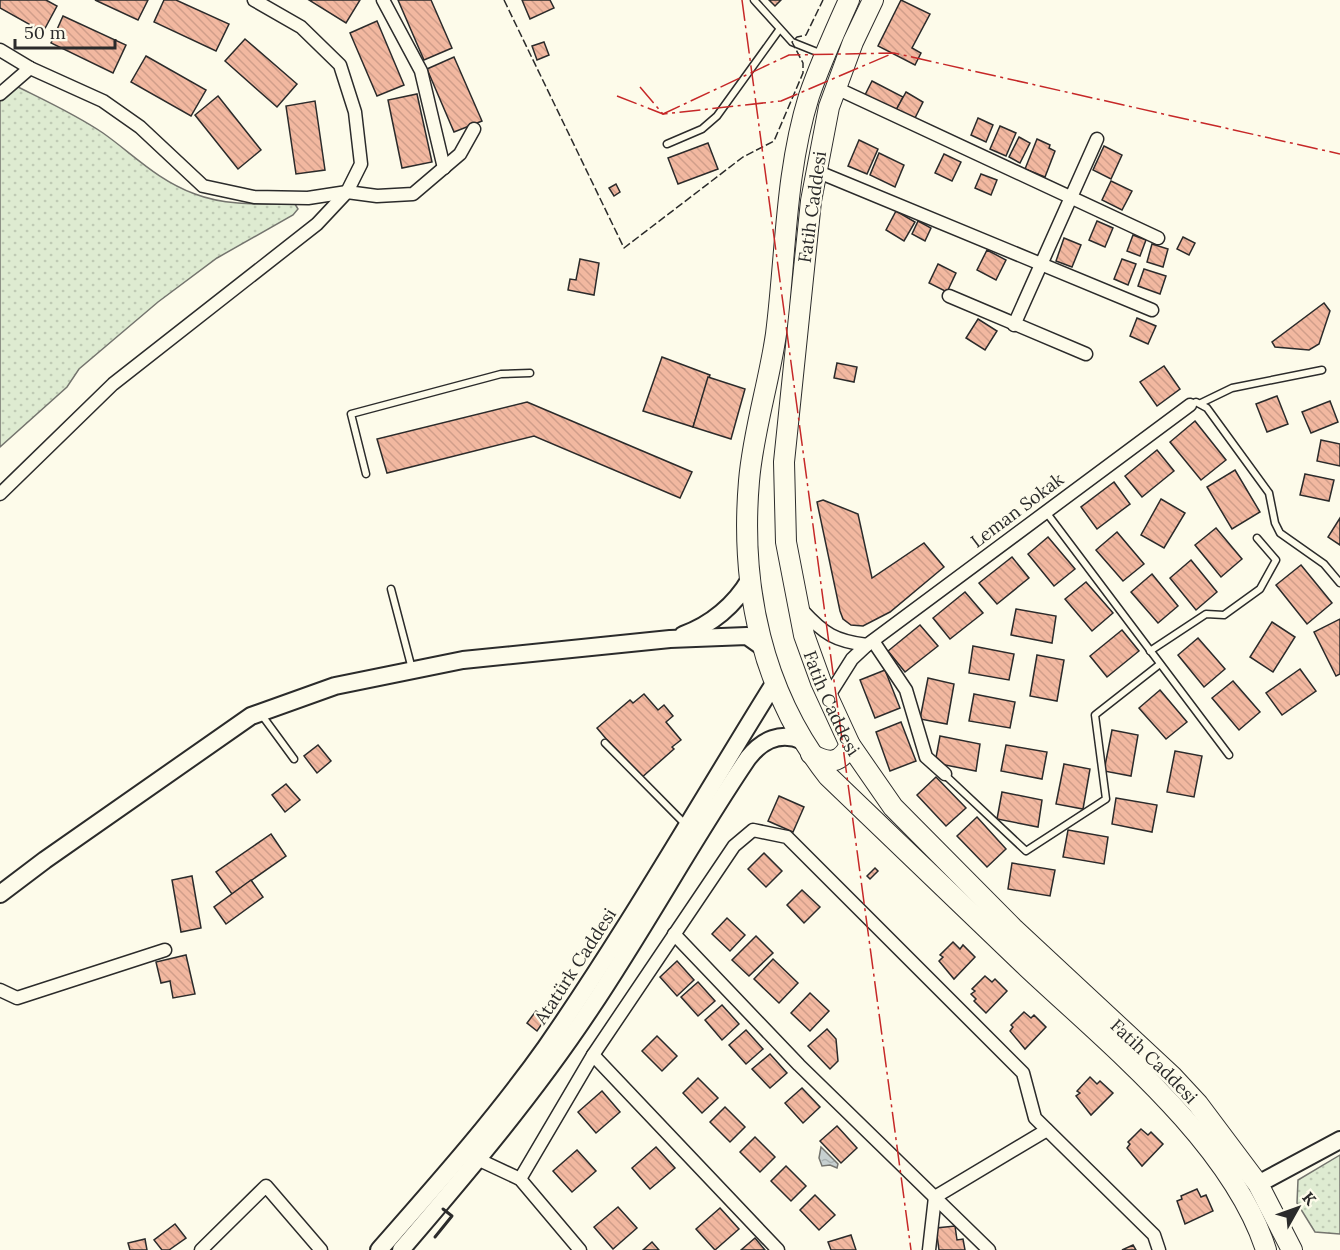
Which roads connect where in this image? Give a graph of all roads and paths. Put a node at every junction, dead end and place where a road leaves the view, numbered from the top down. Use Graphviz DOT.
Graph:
graph roads {
  1 [pos="254,0"];
  2 [pos="383,0"];
  3 [pos="754,0"];
  4 [pos="849,0"];
  5 [pos="873,0"];
  6 [pos="779,30"];
  7 [pos="0,50"];
  8 [pos="826,56"];
  9 [pos="30,68"];
  10 [pos="836,88"];
  11 [pos="0,94"];
  12 [pos="474,129"];
  13 [pos="1097,139"];
  14 [pos="667,144"];
  15 [pos="444,168"];
  16 [pos="816,171"];
  17 [pos="347,192"];
  18 [pos="1070,197"];
  19 [pos="1158,238"];
  20 [pos="1042,265"];
  21 [pos="949,297"];
  22 [pos="1152,310"];
  23 [pos="1014,325"];
  24 [pos="1086,354"];
  25 [pos="1322,370"];
  26 [pos="530,373"];
  27 [pos="1196,404"];
  28 [pos="366,474"];
  29 [pos="749,480"];
  30 [pos="0,494"];
  31 [pos="784,501"];
  32 [pos="1045,511"];
  33 [pos="1257,538"];
  34 [pos="750,579"];
  35 [pos="1340,583"];
  36 [pos="391,589"];
  37 [pos="798,607"];
  38 [pos="670,639"];
  39 [pos="870,643"];
  40 [pos="764,648"];
  41 [pos="1150,651"];
  42 [pos="1160,664"];
  43 [pos="412,670"];
  44 [pos="775,682"];
  45 [pos="828,697"];
  46 [pos="260,713"];
  47 [pos="605,743"];
  48 [pos="850,745"];
  49 [pos="807,748"];
  50 [pos="1229,755"];
  51 [pos="294,759"];
  52 [pos="945,774"];
  53 [pos="686,825"];
  54 [pos="0,894"];
  55 [pos="674,934"];
  56 [pos="165,950"];
  57 [pos="0,990"];
  58 [pos="592,1055"];
  59 [pos="1047,1130"];
  60 [pos="1340,1140"];
  61 [pos="471,1156"];
  62 [pos="520,1179"];
  63 [pos="1258,1184"];
  64 [pos="935,1197"];
  65 [pos="201,1250"];
  66 [pos="321,1250"];
  67 [pos="379,1250"];
  68 [pos="401,1250"];
  69 [pos="580,1250"];
  70 [pos="778,1250"];
  71 [pos="929,1250"];
  72 [pos="989,1250"];
  73 [pos="1159,1250"];
  74 [pos="1266,1250"];
  75 [pos="1292,1250"];
  1 -- 17 [label="street"];
  2 -- 15 [label="street"];
  3 -- 6 [label="lane"];
  4 -- 8 [label="main road, Fatih Caddesi"];
  5 -- 10 [label="main road, Fatih Caddesi"];
  6 -- 8 [label="lane"];
  6 -- 14 [label="lane"];
  7 -- 9 [label="street"];
  8 -- 29 [label="main road, Fatih Caddesi"];
  9 -- 11 [label="street"];
  9 -- 17 [label="street"];
  10 -- 16 [label="main road, Fatih Caddesi"];
  10 -- 18 [label="street"];
  12 -- 15 [label="street"];
  13 -- 18 [label="street"];
  15 -- 17 [label="street"];
  16 -- 20 [label="street"];
  16 -- 31 [label="main road, Fatih Caddesi"];
  17 -- 30 [label="street"];
  18 -- 19 [label="street"];
  18 -- 20 [label="street"];
  20 -- 22 [label="street"];
  20 -- 23 [label="street"];
  21 -- 23 [label="street"];
  23 -- 24 [label="street"];
  25 -- 27 [label="lane"];
  26 -- 28 [label="lane"];
  27 -- 32 [label="street, Leman Sokak"];
  27 -- 35 [label="lane"];
  29 -- 31 [label="main road"];
  29 -- 34 [label="main road, Fatih Caddesi"];
  31 -- 37 [label="main road, Fatih Caddesi"];
  32 -- 39 [label="street, Leman Sokak"];
  32 -- 41 [label="lane"];
  33 -- 41 [label="lane"];
  34 -- 38 [label="main road"];
  34 -- 40 [label="main road, Fatih Caddesi"];
  36 -- 43 [label="lane"];
  37 -- 39 [label="street"];
  37 -- 45 [label="main road, Fatih Caddesi"];
  38 -- 40 [label="main road"];
  38 -- 43 [label="main road"];
  39 -- 45 [label="street, Leman Sokak"];
  39 -- 52 [label="street"];
  40 -- 44 [label="main road, Fatih Caddesi"];
  41 -- 42 [label="lane"];
  42 -- 50 [label="lane"];
  42 -- 52 [label="lane"];
  43 -- 46 [label="main road"];
  44 -- 49 [label="main road, Fatih Caddesi"];
  44 -- 53 [label="main road, Atatürk Caddesi"];
  45 -- 48 [label="main road, Fatih Caddesi"];
  46 -- 51 [label="lane"];
  46 -- 54 [label="main road"];
  47 -- 53 [label="lane"];
  48 -- 49 [label="main road"];
  48 -- 63 [label="main road, Fatih Caddesi"];
  49 -- 61 [label="main road, Atatürk Caddesi"];
  49 -- 74 [label="main road, Fatih Caddesi"];
  53 -- 61 [label="main road, Atatürk Caddesi"];
  55 -- 58 [label="street"];
  55 -- 59 [label="street"];
  55 -- 64 [label="street"];
  56 -- 57 [label="street"];
  58 -- 62 [label="street"];
  58 -- 70 [label="street"];
  59 -- 64 [label="street"];
  59 -- 73 [label="street"];
  60 -- 63 [label="main road"];
  61 -- 62 [label="street"];
  61 -- 67 [label="main road, Atatürk Caddesi"];
  61 -- 68 [label="main road, Atatürk Caddesi"];
  62 -- 69 [label="street"];
  63 -- 75 [label="main road, Fatih Caddesi"];
  64 -- 71 [label="street"];
  64 -- 72 [label="street"];
  65 -- 66 [label="street"];
}
